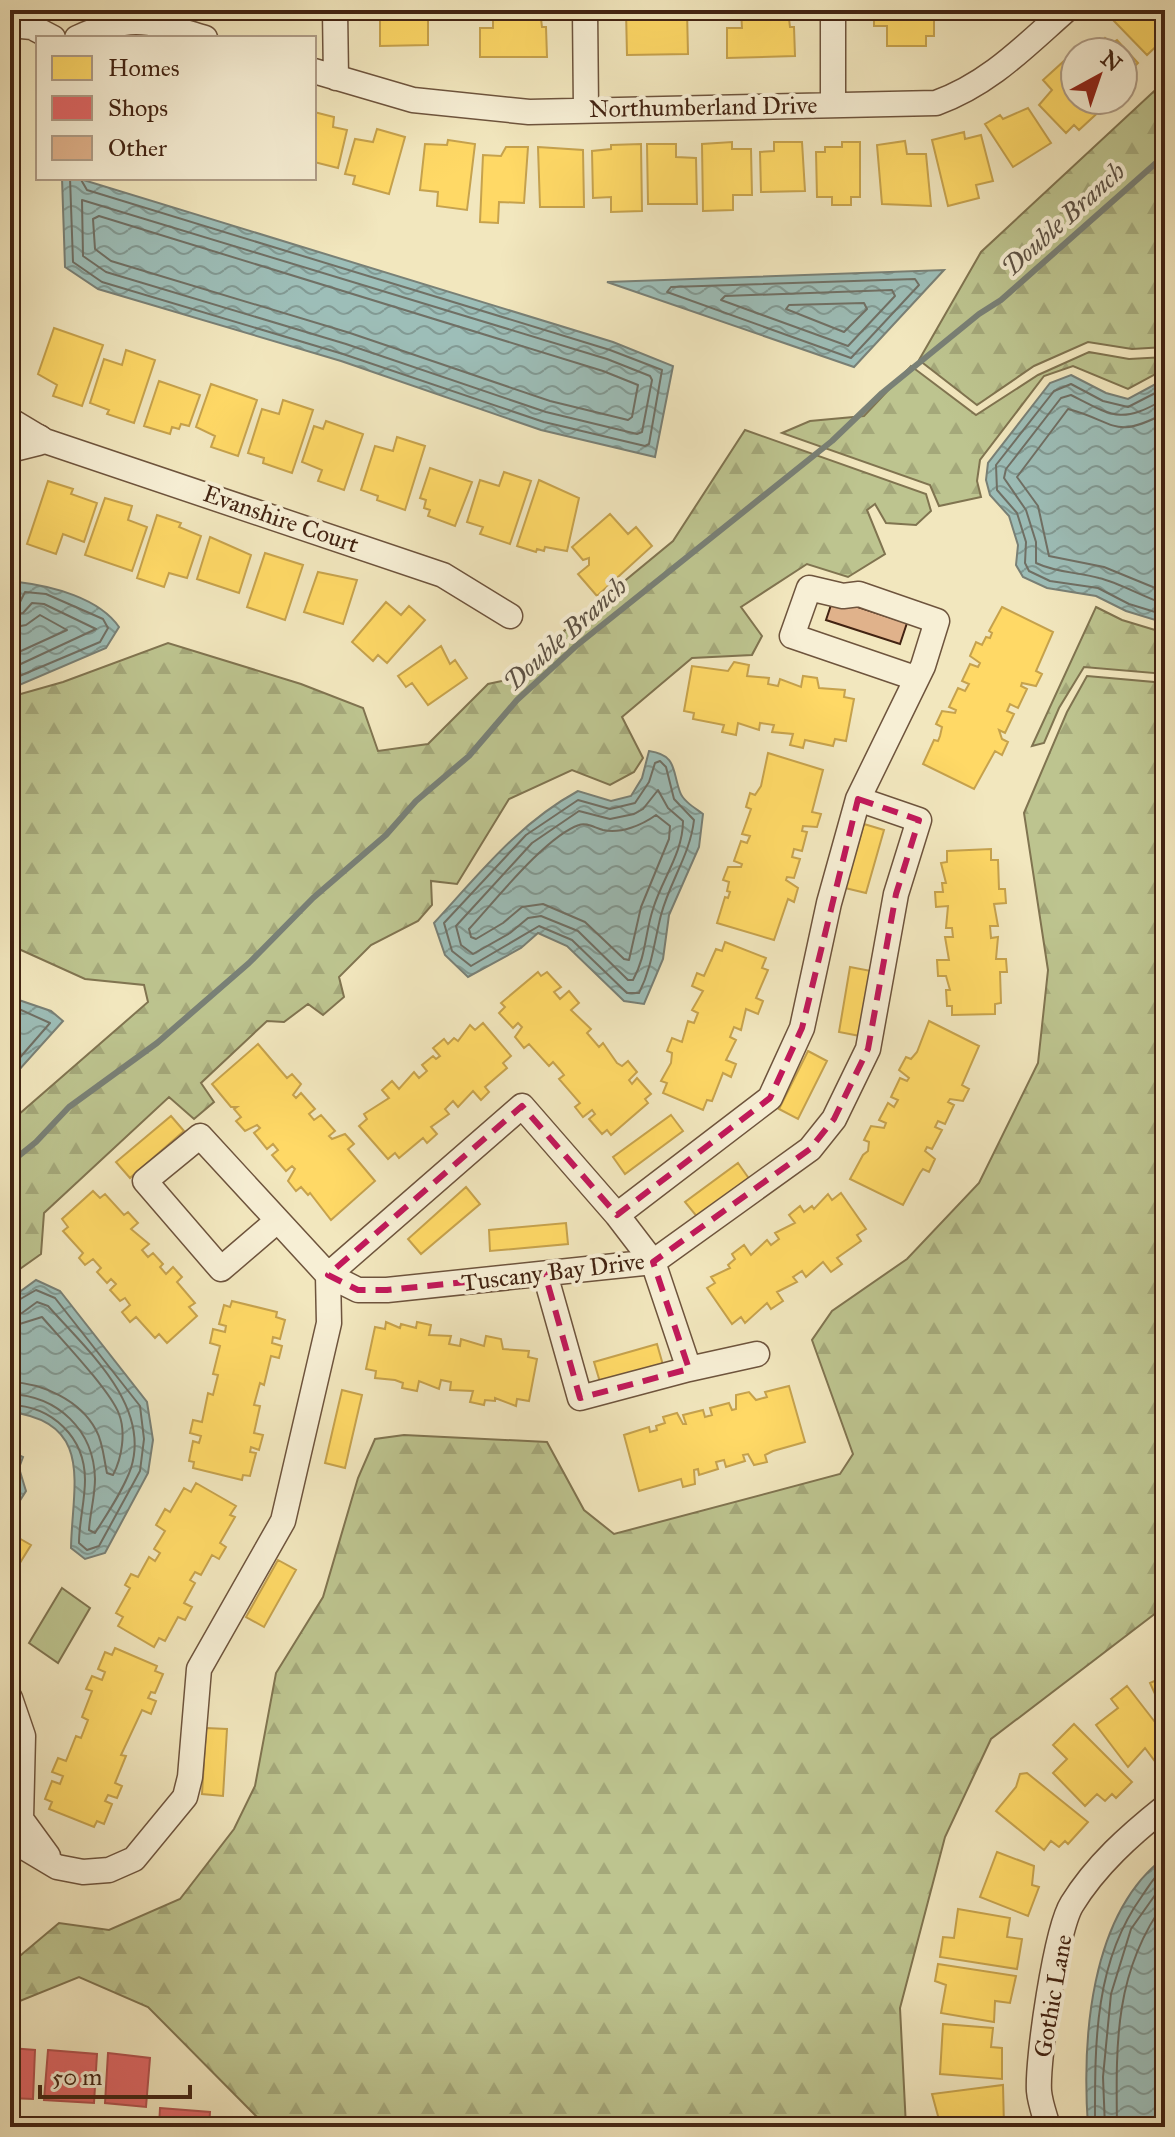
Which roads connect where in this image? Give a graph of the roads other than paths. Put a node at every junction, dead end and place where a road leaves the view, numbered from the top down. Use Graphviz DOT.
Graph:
graph roads {
  1 [pos="335,10"];
  2 [pos="585,10"];
  3 [pos="833,10"];
  4 [pos="1066,10"];
  5 [pos="122,14"];
  6 [pos="10,25"];
  7 [pos="49,36"];
  8 [pos="81,36"];
  9 [pos="198,36"];
  10 [pos="325,75"];
  11 [pos="833,104"];
  12 [pos="586,109"];
  13 [pos="10,420"];
  14 [pos="26,441"];
  15 [pos="510,616"];
  16 [pos="915,678"];
  17 [pos="858,799"];
  18 [pos="617,1215"];
  19 [pos="277,1221"];
  20 [pos="653,1262"];
  21 [pos="545,1274"];
  22 [pos="328,1275"];
  23 [pos="757,1354"];
  24 [pos="689,1369"];
  25 [pos="10,1698"];
  26 [pos="16,1756"];
  27 [pos="1165,1807"];
  28 [pos="10,1839"];
  29 [pos="57,1867"];
  30 [pos="1048,2127"];
  1 -- 10 [label="street"];
  2 -- 12 [label="street"];
  3 -- 11 [label="street"];
  4 -- 11 [label="street, Northumberland Drive"];
  5 -- 8 [label="street"];
  5 -- 9 [label="street"];
  6 -- 7 [label="street"];
  10 -- 12 [label="street, Northumberland Drive"];
  11 -- 12 [label="street, Northumberland Drive"];
  13 -- 14 [label="street, Evanshire Court"];
  14 -- 15 [label="street, Evanshire Court"];
  16 -- 16 [label="street, Tuscany Bay Drive"];
  16 -- 17 [label="street, Tuscany Bay Drive"];
  17 -- 18 [label="street, Tuscany Bay Drive"];
  17 -- 20 [label="street, Tuscany Bay Drive"];
  18 -- 20 [label="street"];
  18 -- 22 [label="street, Tuscany Bay Drive"];
  19 -- 19 [label="street, Tuscany Bay Drive"];
  19 -- 22 [label="street, Tuscany Bay Drive"];
  20 -- 21 [label="street, Tuscany Bay Drive"];
  20 -- 24 [label="street"];
  21 -- 22 [label="street, Tuscany Bay Drive"];
  21 -- 24 [label="street"];
  22 -- 29 [label="street"];
  23 -- 24 [label="street"];
  25 -- 26 [label="street"];
  26 -- 29 [label="street"];
  27 -- 30 [label="street, Gothic Lane"];
  28 -- 29 [label="street"];
}
